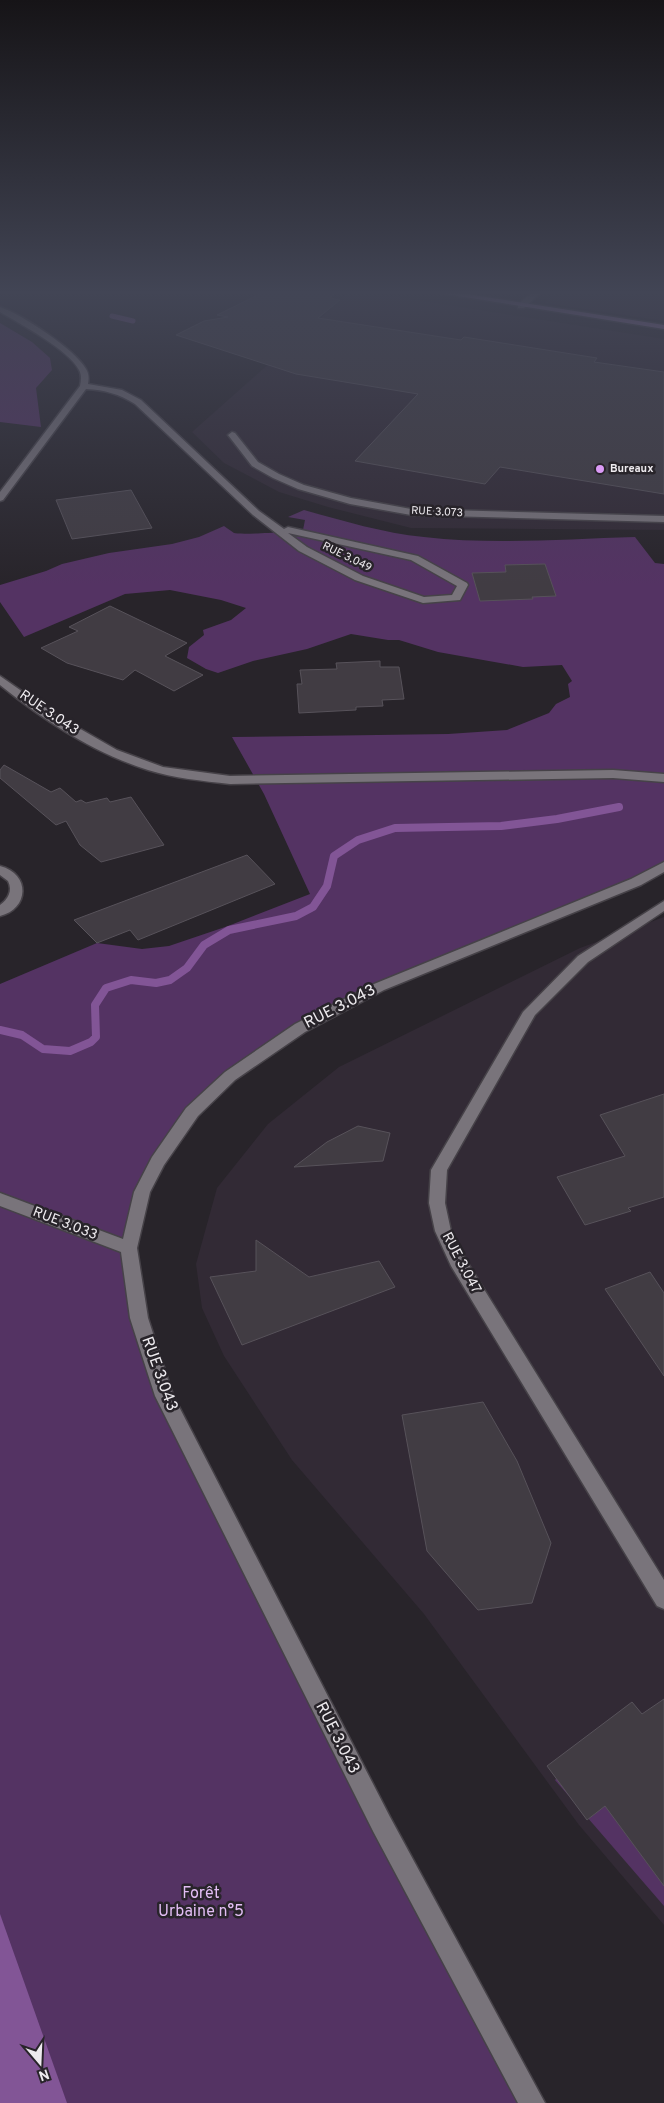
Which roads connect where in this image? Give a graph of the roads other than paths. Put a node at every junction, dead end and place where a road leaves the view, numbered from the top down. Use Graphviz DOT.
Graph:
graph roads {
  1 [pos="82,388"];
  2 [pos="109,388"];
  3 [pos="232,435"];
  4 [pos="0,498"];
  5 [pos="664,519"];
  6 [pos="288,530"];
  7 [pos="0,679"];
  8 [pos="664,778"];
  9 [pos="664,866"];
  10 [pos="0,870"];
  11 [pos="664,879"];
  12 [pos="636,882"];
  13 [pos="664,905"];
  14 [pos="0,912"];
  15 [pos="0,1199"];
  16 [pos="129,1248"];
  17 [pos="664,1599"];
  18 [pos="532,2103"];
  1 -- 4 [label="street"];
  2 -- 6 [label="street, RUE 3.049"];
  3 -- 5 [label="street, RUE 3.073"];
  7 -- 8 [label="street, RUE 3.043"];
  9 -- 12 [label="street, RUE 3.043"];
  10 -- 14 [label="street"];
  11 -- 12 [label="street"];
  12 -- 16 [label="street, RUE 3.043"];
  13 -- 17 [label="street, RUE 3.047"];
  15 -- 16 [label="street, RUE 3.033"];
  16 -- 18 [label="street, RUE 3.043"];
}
